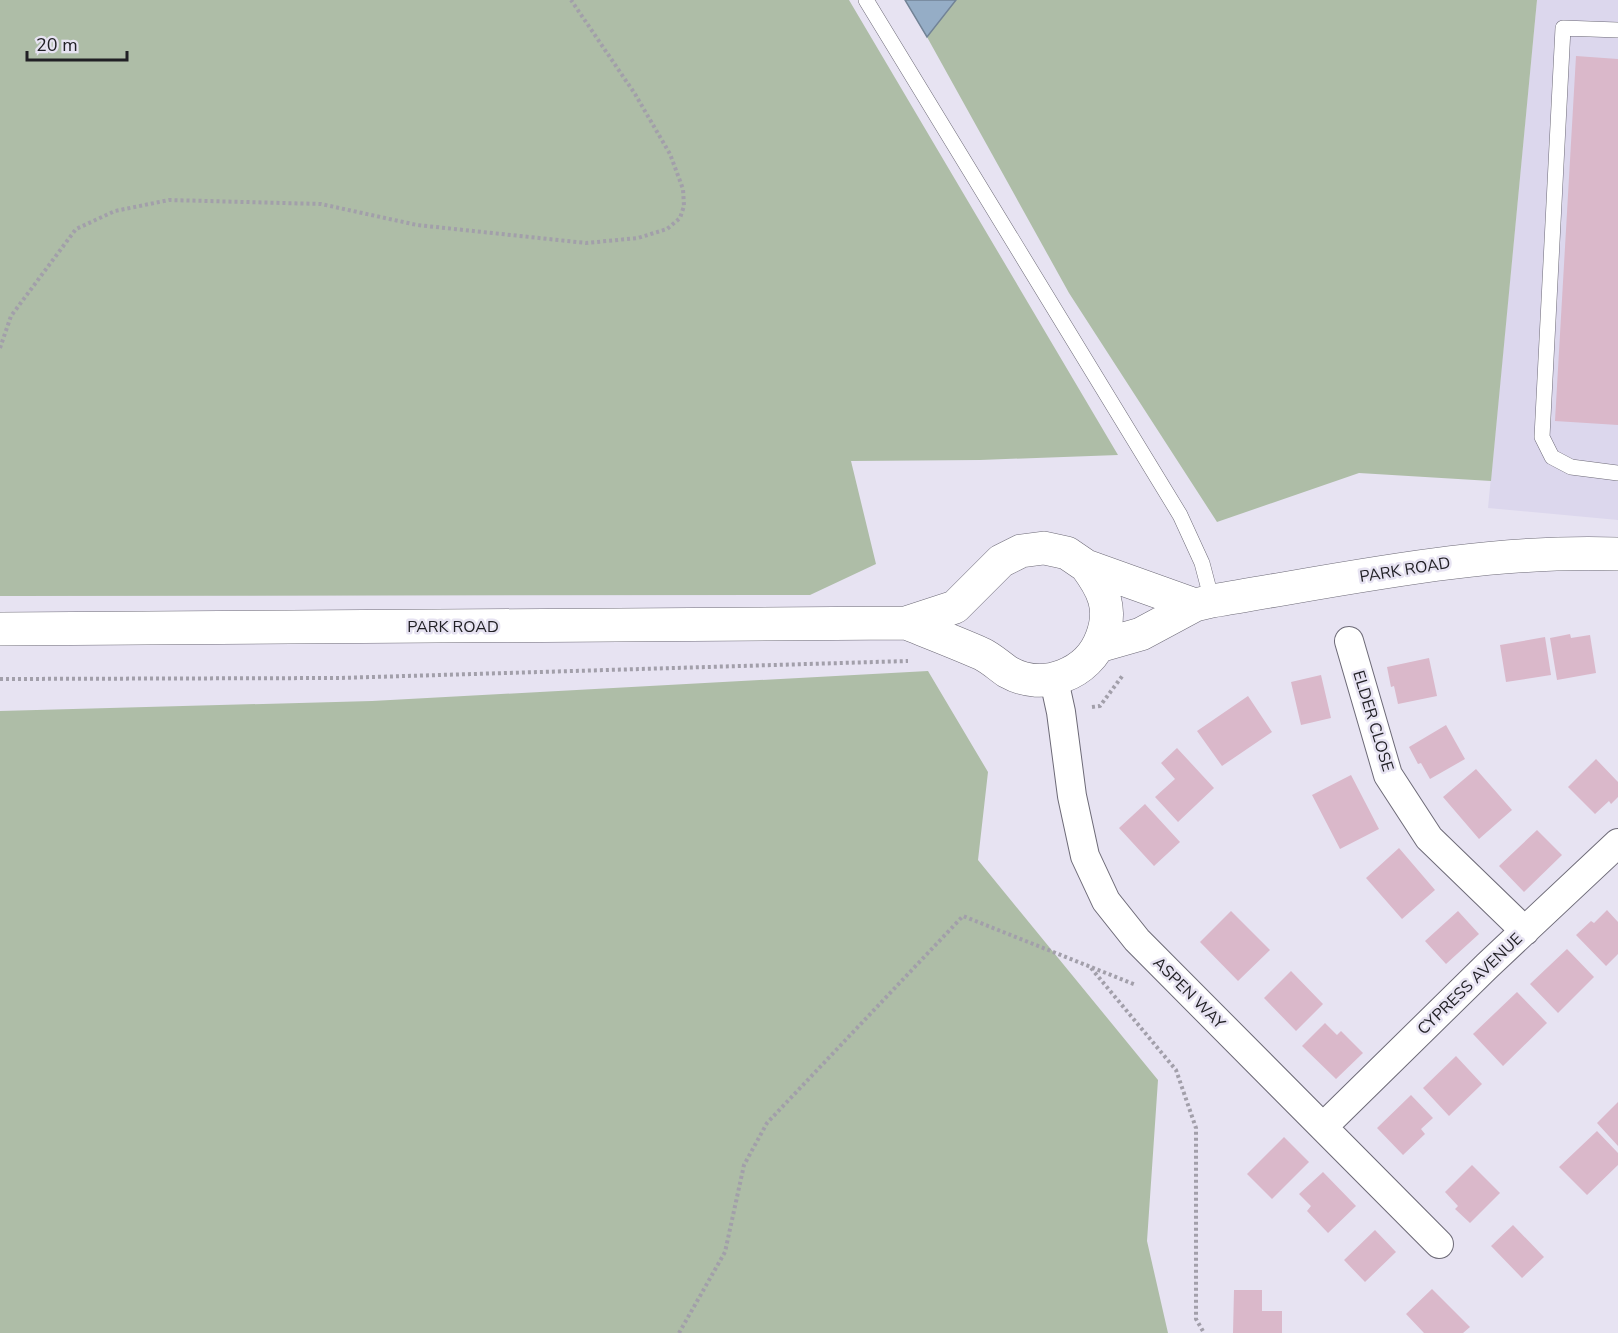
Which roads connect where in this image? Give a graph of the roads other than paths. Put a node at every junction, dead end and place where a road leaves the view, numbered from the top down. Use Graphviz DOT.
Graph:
graph roads {
  1 [pos="866,0"];
  2 [pos="1618,30"];
  3 [pos="1618,472"];
  4 [pos="1618,554"];
  5 [pos="1086,566"];
  6 [pos="986,578"];
  7 [pos="1204,603"];
  8 [pos="906,623"];
  9 [pos="0,629"];
  10 [pos="1349,641"];
  11 [pos="1099,646"];
  12 [pos="993,659"];
  13 [pos="1054,680"];
  14 [pos="1618,843"];
  15 [pos="1525,931"];
  16 [pos="1323,1127"];
  17 [pos="1438,1244"];
  1 -- 7 [label="lane"];
  2 -- 3 [label="lane"];
  4 -- 7 [label="main road, PARK ROAD"];
  5 -- 6 [label="main road, PARK ROAD"];
  5 -- 7 [label="main road, PARK ROAD"];
  5 -- 11 [label="main road, PARK ROAD"];
  6 -- 8 [label="main road, PARK ROAD"];
  6 -- 12 [label="main road, PARK ROAD"];
  7 -- 11 [label="main road, PARK ROAD"];
  8 -- 9 [label="main road, PARK ROAD"];
  8 -- 12 [label="main road, PARK ROAD"];
  10 -- 15 [label="street, ELDER CLOSE"];
  11 -- 13 [label="main road, PARK ROAD"];
  12 -- 13 [label="main road, PARK ROAD"];
  13 -- 16 [label="street, ASPEN WAY"];
  14 -- 15 [label="street, CYPRESS AVENUE"];
  15 -- 16 [label="street, CYPRESS AVENUE"];
  16 -- 17 [label="street, ASPEN WAY"];
}
